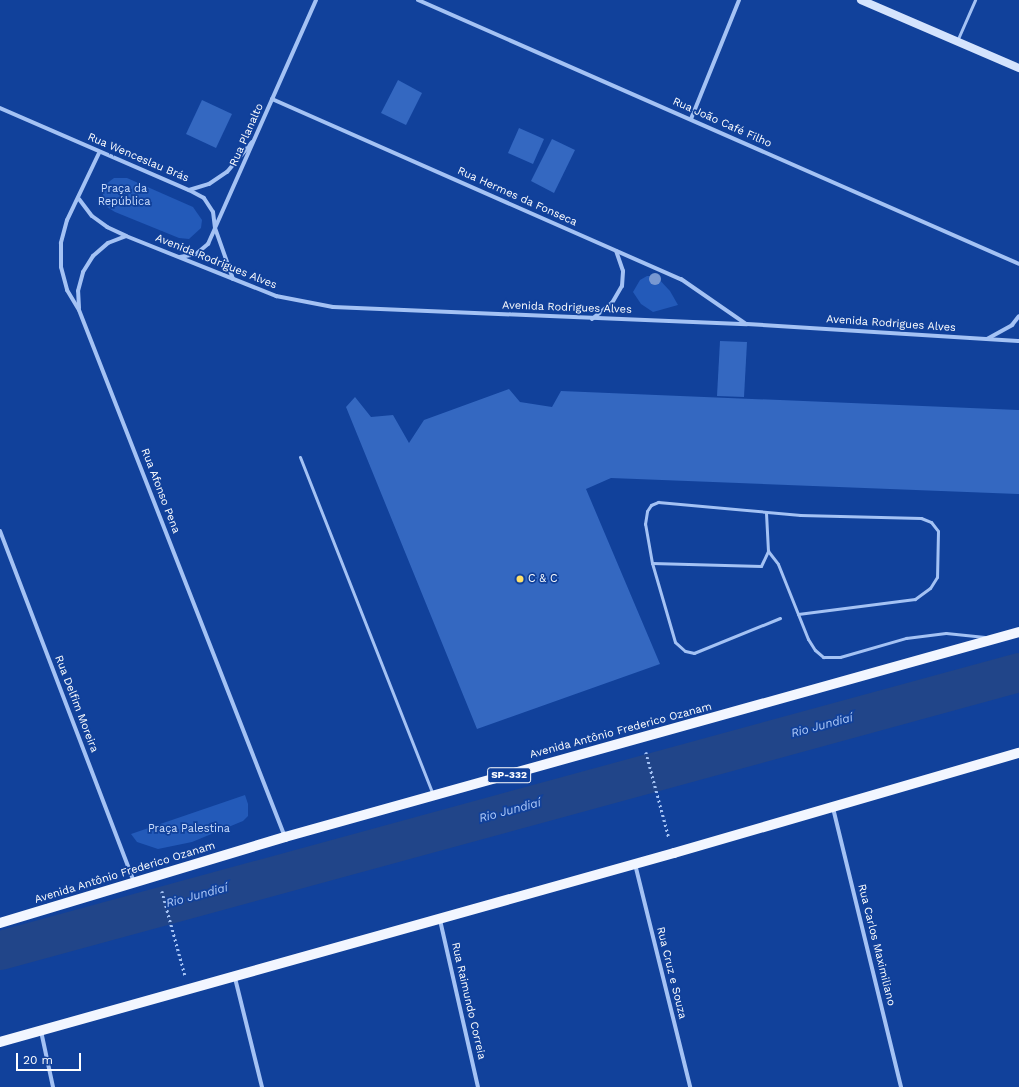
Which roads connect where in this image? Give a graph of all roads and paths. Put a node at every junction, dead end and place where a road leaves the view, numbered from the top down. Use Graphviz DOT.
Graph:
graph roads {
  1 [pos="316,0"];
  2 [pos="418,0"];
  3 [pos="739,0"];
  4 [pos="861,0"];
  5 [pos="975,0"];
  6 [pos="958,41"];
  7 [pos="1019,68"];
  8 [pos="272,99"];
  9 [pos="0,108"];
  10 [pos="691,119"];
  11 [pos="255,138"];
  12 [pos="99,153"];
  13 [pos="189,190"];
  14 [pos="79,199"];
  15 [pos="215,228"];
  16 [pos="126,236"];
  17 [pos="616,251"];
  18 [pos="179,257"];
  19 [pos="1019,265"];
  20 [pos="233,279"];
  21 [pos="79,310"];
  22 [pos="1019,316"];
  23 [pos="592,319"];
  24 [pos="747,324"];
  25 [pos="986,339"];
  26 [pos="1019,341"];
  27 [pos="300,457"];
  28 [pos="766,512"];
  29 [pos="0,530"];
  30 [pos="768,551"];
  31 [pos="652,563"];
  32 [pos="798,614"];
  33 [pos="780,618"];
  34 [pos="1019,632"];
  35 [pos="994,638"];
  36 [pos="1019,753"];
  37 [pos="646,754"];
  38 [pos="434,796"];
  39 [pos="833,807"];
  40 [pos="285,837"];
  41 [pos="674,853"];
  42 [pos="635,864"];
  43 [pos="135,884"];
  44 [pos="161,887"];
  45 [pos="440,920"];
  46 [pos="0,923"];
  47 [pos="181,956"];
  48 [pos="235,978"];
  49 [pos="41,1029"];
  50 [pos="0,1042"];
  51 [pos="53,1087"];
  52 [pos="262,1087"];
  53 [pos="478,1087"];
  54 [pos="690,1087"];
  55 [pos="901,1087"];
  1 -- 8 [label="street, Rua Planalto"];
  2 -- 10 [label="street, Rua João Café Filho"];
  3 -- 10 [label="street"];
  4 -- 6 [label="main road"];
  5 -- 6 [label="lane"];
  6 -- 7 [label="main road"];
  8 -- 11 [label="street, Rua Planalto"];
  8 -- 17 [label="street, Rua Hermes da Fonseca"];
  9 -- 12 [label="street, Rua Wenceslau Brás"];
  10 -- 19 [label="street, Rua João Café Filho"];
  11 -- 13 [label="street, Rua Wenceslau Brás"];
  11 -- 15 [label="street, Rua Planalto"];
  12 -- 13 [label="street, Rua Wenceslau Brás"];
  12 -- 14 [label="street, Rua Afonso Pena"];
  13 -- 15 [label="street"];
  14 -- 16 [label="street, Avenida Rodrigues Alves"];
  14 -- 21 [label="street, Rua Afonso Pena"];
  15 -- 18 [label="street, Rua Planalto"];
  15 -- 20 [label="street"];
  16 -- 18 [label="street, Avenida Rodrigues Alves"];
  16 -- 21 [label="street"];
  17 -- 23 [label="street"];
  17 -- 24 [label="street, Rua Hermes da Fonseca"];
  18 -- 20 [label="street, Avenida Rodrigues Alves"];
  20 -- 23 [label="street, Avenida Rodrigues Alves"];
  21 -- 40 [label="street, Rua Afonso Pena"];
  22 -- 25 [label="street"];
  23 -- 24 [label="street, Avenida Rodrigues Alves"];
  24 -- 25 [label="street, Avenida Rodrigues Alves"];
  25 -- 26 [label="street, Avenida Rodrigues Alves"];
  27 -- 38 [label="lane"];
  28 -- 30 [label="lane"];
  28 -- 31 [label="lane"];
  28 -- 32 [label="lane"];
  29 -- 43 [label="street, Rua Delfim Moreira"];
  30 -- 31 [label="lane"];
  30 -- 32 [label="lane"];
  31 -- 33 [label="lane"];
  32 -- 35 [label="lane"];
  34 -- 35 [label="main road, Avenida Antônio Frederico Ozanam / SP-332"];
  35 -- 38 [label="main road, Avenida Antônio Frederico Ozanam / SP-332"];
  36 -- 39 [label="main road"];
  37 -- 41 [label="path"];
  38 -- 40 [label="main road, Avenida Antônio Frederico Ozanam / SP-332"];
  39 -- 41 [label="main road"];
  39 -- 55 [label="street, Rua Carlos Maximiliano"];
  40 -- 43 [label="main road, Avenida Antônio Frederico Ozanam / SP-332"];
  41 -- 42 [label="main road"];
  42 -- 45 [label="main road"];
  42 -- 54 [label="street, Rua Cruz e Souza"];
  43 -- 46 [label="main road, Avenida Antônio Frederico Ozanam / SP-332"];
  44 -- 47 [label="path"];
  45 -- 48 [label="main road"];
  45 -- 53 [label="street, Rua Raimundo Correia"];
  48 -- 49 [label="main road"];
  48 -- 52 [label="street"];
  49 -- 50 [label="main road"];
  49 -- 51 [label="street"];
}
